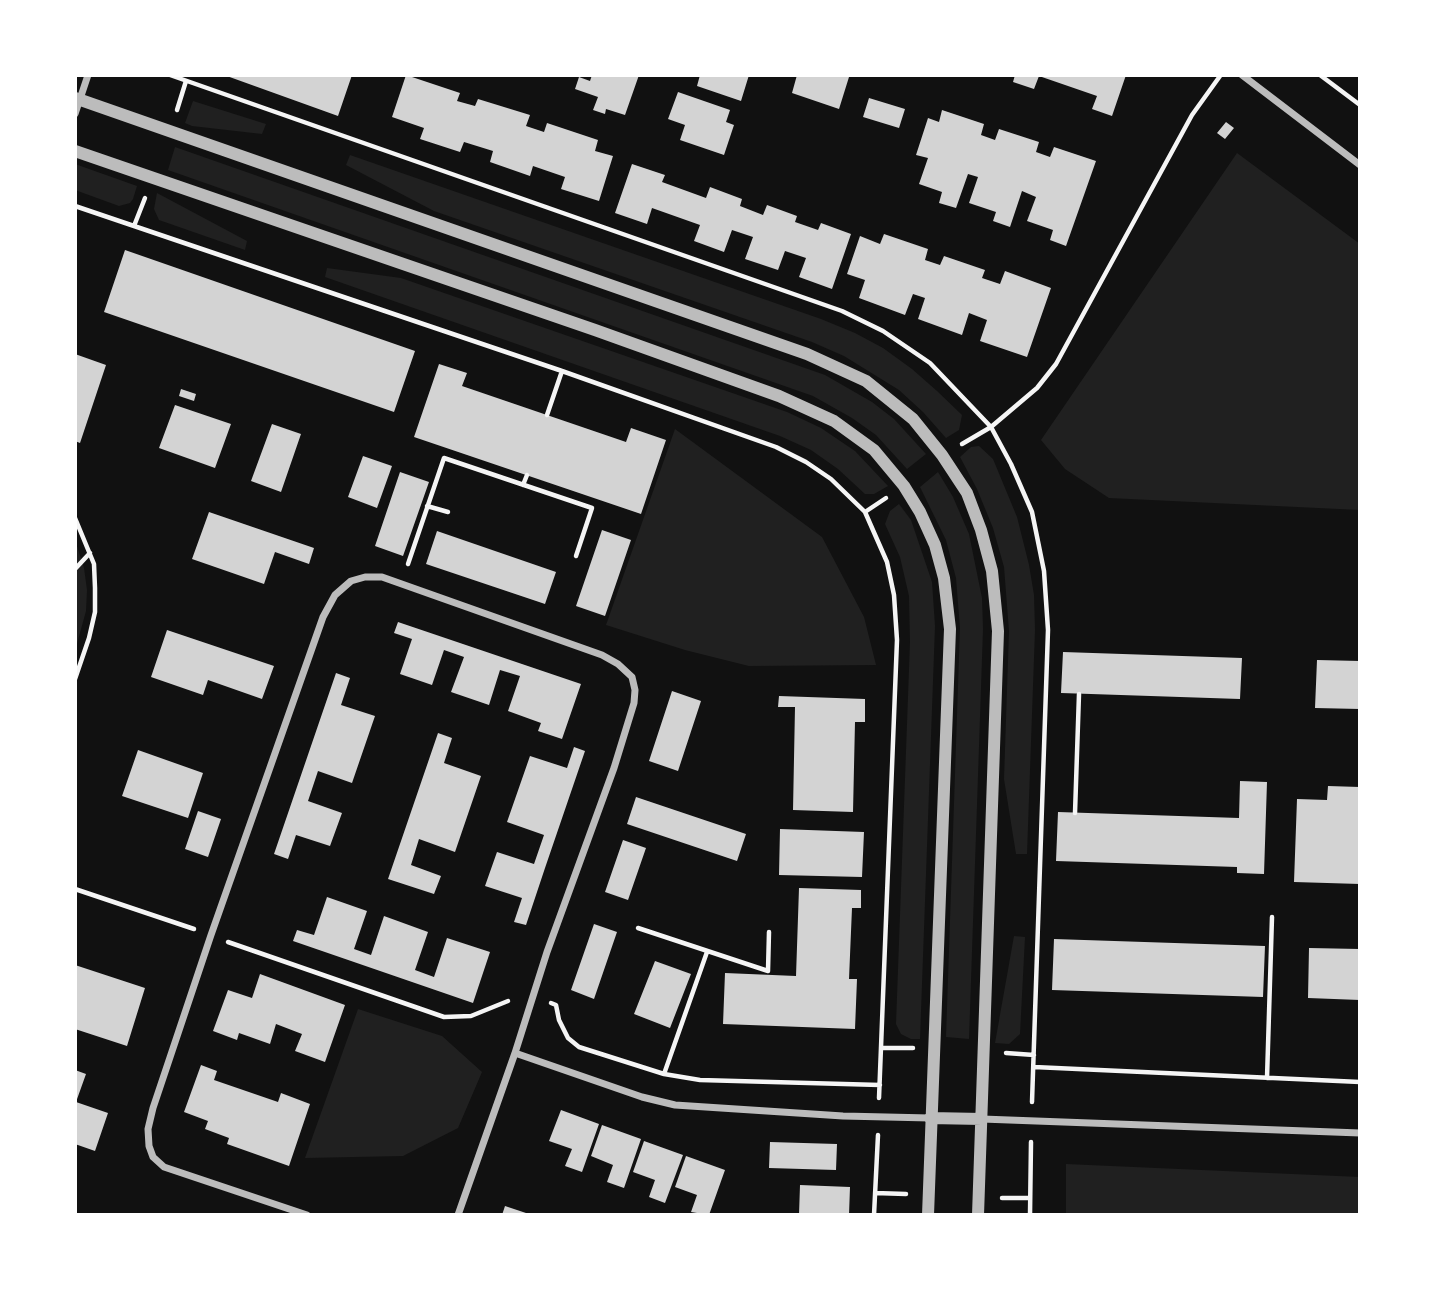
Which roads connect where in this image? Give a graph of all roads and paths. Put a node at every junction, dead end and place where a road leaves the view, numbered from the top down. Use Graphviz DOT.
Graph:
graph roads {
  1 [pos="88,75"];
  2 [pos="170,75"];
  3 [pos="1221,75"];
  4 [pos="1242,75"];
  5 [pos="1320,75"];
  6 [pos="78,99"];
  7 [pos="1360,105"];
  8 [pos="75,114"];
  9 [pos="75,150"];
  10 [pos="1360,165"];
  11 [pos="75,206"];
  12 [pos="562,371"];
  13 [pos="547,415"];
  14 [pos="991,427"];
  15 [pos="527,475"];
  16 [pos="523,485"];
  17 [pos="428,506"];
  18 [pos="448,512"];
  19 [pos="75,518"];
  20 [pos="90,553"];
  21 [pos="576,556"];
  22 [pos="75,569"];
  23 [pos="401,584"];
  24 [pos="75,679"];
  25 [pos="1079,694"];
  26 [pos="1075,813"];
  27 [pos="75,889"];
  28 [pos="1272,918"];
  29 [pos="638,928"];
  30 [pos="769,932"];
  31 [pos="211,935"];
  32 [pos="708,952"];
  33 [pos="533,997"];
  34 [pos="515,1053"];
  35 [pos="1034,1067"];
  36 [pos="664,1074"];
  37 [pos="1268,1077"];
  38 [pos="1360,1082"];
  39 [pos="880,1085"];
  40 [pos="878,1117"];
  41 [pos="930,1118"];
  42 [pos="982,1119"];
  43 [pos="1031,1120"];
  44 [pos="1360,1133"];
  45 [pos="307,1215"];
  46 [pos="458,1215"];
  47 [pos="874,1215"];
  48 [pos="928,1215"];
  49 [pos="978,1215"];
  50 [pos="1030,1215"];
  1 -- 6 [label="street"];
  2 -- 14 [label="path"];
  3 -- 14 [label="path"];
  4 -- 10 [label="street"];
  5 -- 7 [label="path"];
  6 -- 8 [label="street"];
  6 -- 42 [label="street"];
  9 -- 41 [label="street"];
  11 -- 12 [label="path"];
  12 -- 13 [label="path"];
  12 -- 39 [label="path"];
  14 -- 35 [label="path"];
  15 -- 16 [label="path"];
  16 -- 17 [label="path"];
  16 -- 21 [label="path"];
  17 -- 18 [label="path"];
  17 -- 23 [label="path"];
  19 -- 20 [label="path"];
  20 -- 22 [label="path"];
  20 -- 24 [label="path"];
  23 -- 31 [label="street"];
  23 -- 33 [label="street"];
  25 -- 26 [label="path"];
  27 -- 31 [label="path"];
  28 -- 37 [label="path"];
  29 -- 32 [label="path"];
  30 -- 32 [label="path"];
  31 -- 33 [label="path"];
  31 -- 45 [label="street"];
  32 -- 36 [label="path"];
  33 -- 34 [label="street"];
  33 -- 36 [label="path"];
  34 -- 40 [label="street"];
  34 -- 46 [label="street"];
  35 -- 37 [label="path"];
  35 -- 43 [label="path"];
  36 -- 39 [label="path"];
  37 -- 38 [label="path"];
  39 -- 40 [label="path"];
  40 -- 41 [label="street"];
  40 -- 47 [label="path"];
  41 -- 42 [label="street"];
  41 -- 48 [label="street"];
  42 -- 43 [label="street"];
  42 -- 49 [label="street"];
  43 -- 44 [label="street"];
  43 -- 50 [label="path"];
}
